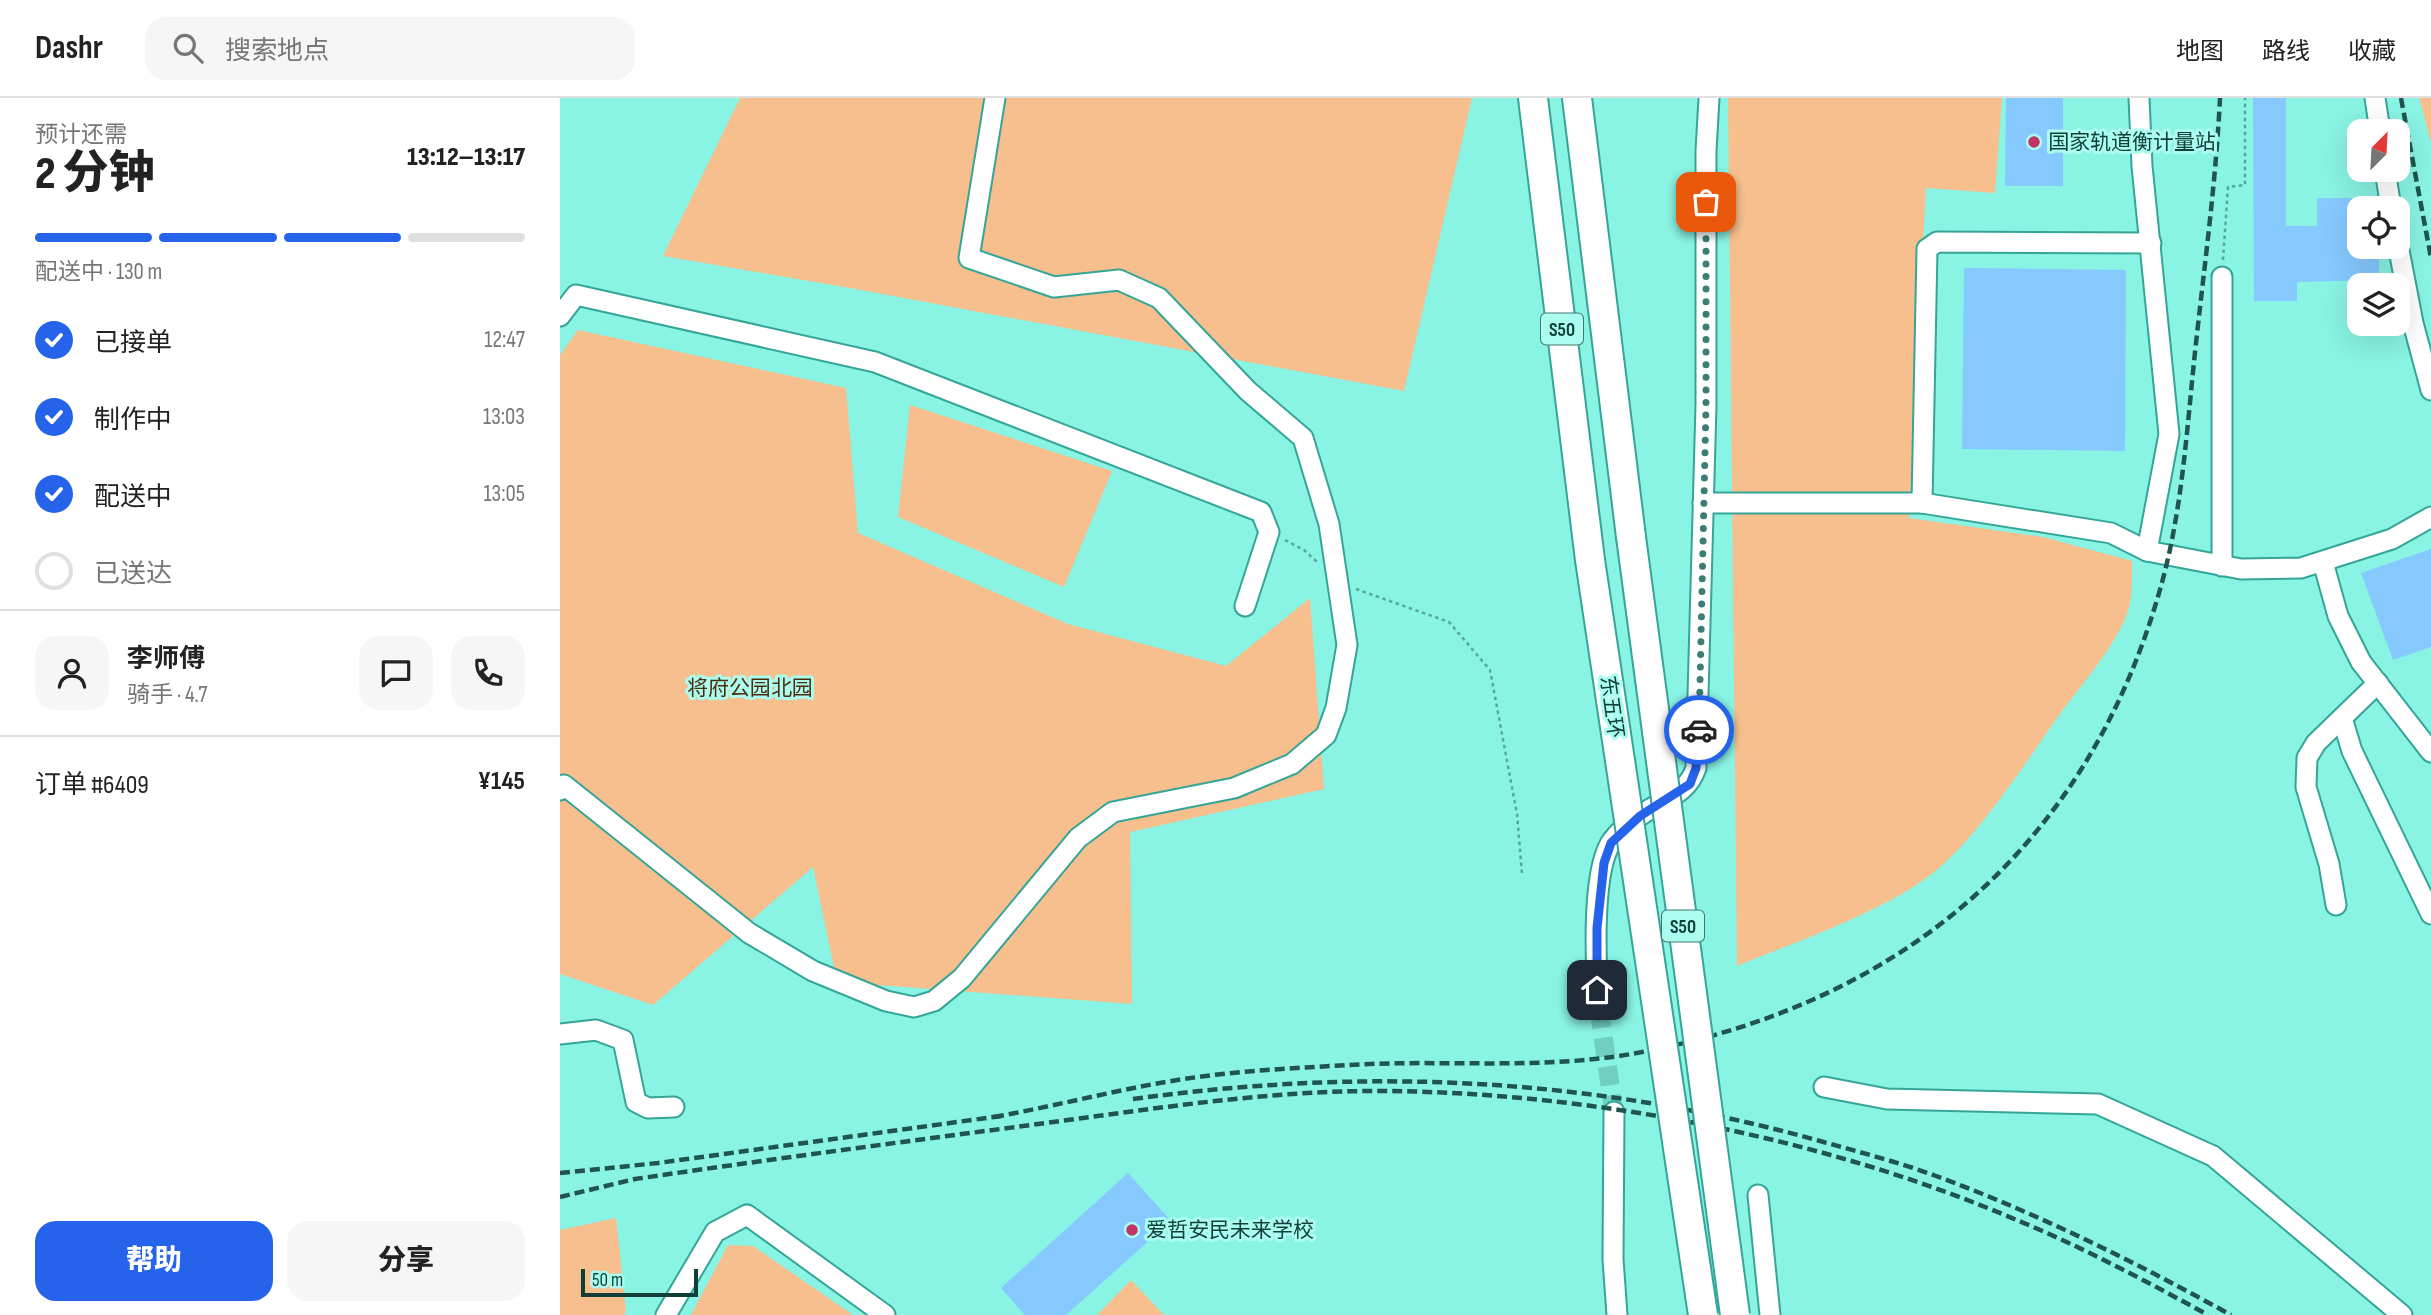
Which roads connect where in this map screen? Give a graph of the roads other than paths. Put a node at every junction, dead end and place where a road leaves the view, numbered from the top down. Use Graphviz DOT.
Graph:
graph roads {
  1 [pos="995,98"];
  2 [pos="1533,98"];
  3 [pos="1577,98"];
  4 [pos="1709,98"];
  5 [pos="2138,98"];
  6 [pos="2375,98"];
  7 [pos="2378,119"];
  8 [pos="2151,243"];
  9 [pos="2401,259"];
  10 [pos="2222,277"];
  11 [pos="560,316"];
  12 [pos="2431,390"];
  13 [pos="1703,503"];
  14 [pos="1922,503"];
  15 [pos="2431,517"];
  16 [pos="2147,551"];
  17 [pos="2323,562"];
  18 [pos="2222,566"];
  19 [pos="1245,606"];
  20 [pos="2378,683"];
  21 [pos="2343,718"];
  22 [pos="2428,751"];
  23 [pos="562,788"];
  24 [pos="2336,905"];
  25 [pos="2431,914"];
  26 [pos="1599,1009"];
  27 [pos="560,1034"];
  28 [pos="1824,1087"];
  29 [pos="674,1107"];
  30 [pos="1614,1112"];
  31 [pos="1758,1195"];
  32 [pos="666,1315"];
  33 [pos="885,1315"];
  34 [pos="1617,1315"];
  35 [pos="1703,1315"];
  36 [pos="1735,1315"];
  37 [pos="1770,1315"];
  38 [pos="2402,1315"];
  1 -- 23 [label="street"];
  2 -- 35 [label="highway, 东五环 / S50, bridge"];
  3 -- 36 [label="highway, 东五环 / S50, bridge"];
  4 -- 13 [label="street"];
  5 -- 8 [label="street"];
  6 -- 7 [label="street"];
  8 -- 14 [label="street"];
  8 -- 16 [label="street"];
  9 -- 12 [label="street"];
  10 -- 18 [label="street"];
  11 -- 19 [label="street"];
  13 -- 14 [label="street"];
  13 -- 26 [label="street"];
  14 -- 16 [label="street"];
  15 -- 17 [label="street"];
  16 -- 18 [label="street"];
  17 -- 18 [label="street"];
  17 -- 20 [label="street"];
  20 -- 21 [label="street"];
  20 -- 22 [label="street"];
  21 -- 24 [label="street"];
  21 -- 25 [label="street"];
  27 -- 29 [label="street"];
  28 -- 38 [label="street"];
  30 -- 34 [label="street"];
  31 -- 37 [label="street"];
  32 -- 33 [label="street"];
}
